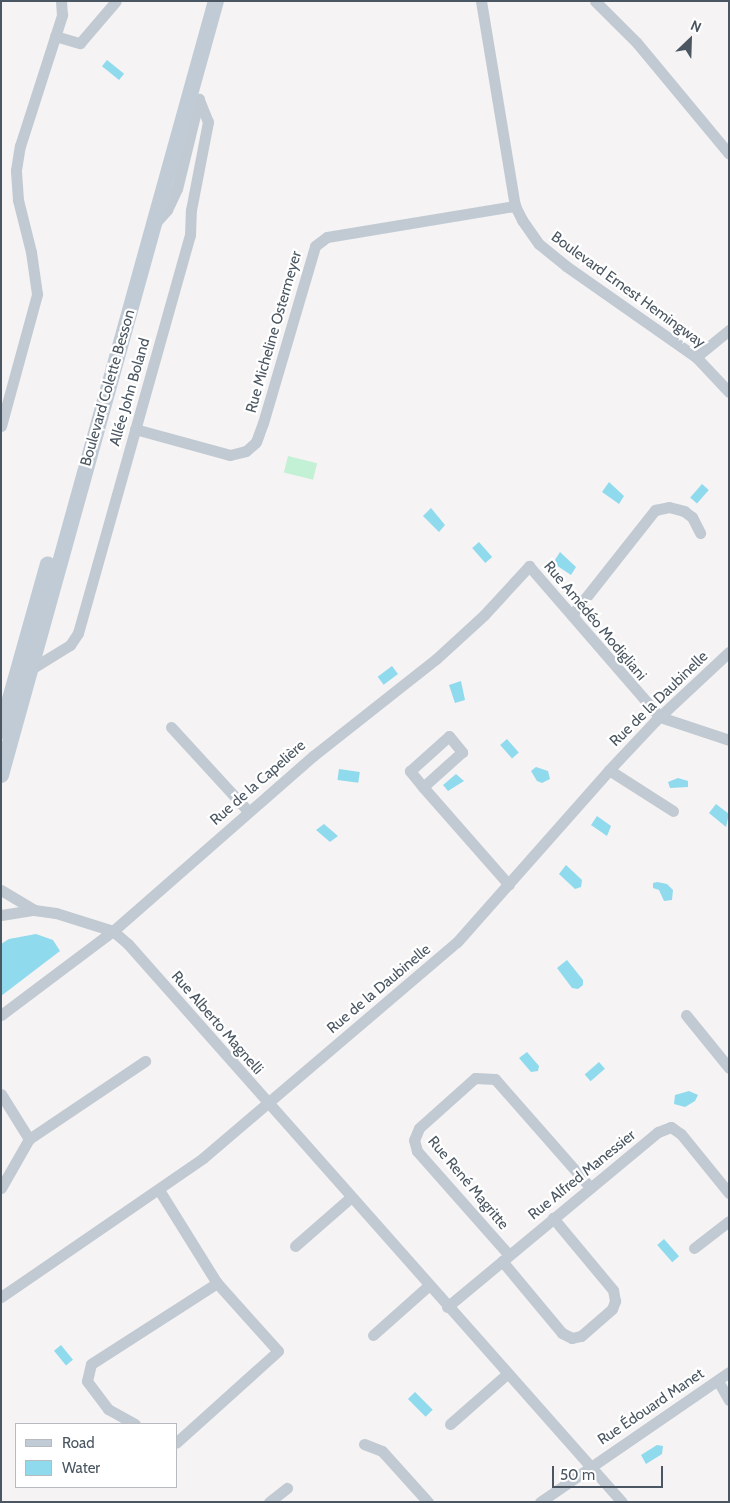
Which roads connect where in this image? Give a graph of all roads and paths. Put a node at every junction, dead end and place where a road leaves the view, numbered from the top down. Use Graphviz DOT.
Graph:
graph roads {
  1 [pos="61,1"];
  2 [pos="116,1"];
  3 [pos="205,1"];
  4 [pos="216,1"];
  5 [pos="481,1"];
  6 [pos="595,1"];
  7 [pos="55,36"];
  8 [pos="194,81"];
  9 [pos="199,100"];
  10 [pos="729,154"];
  11 [pos="177,189"];
  12 [pos="515,206"];
  13 [pos="191,210"];
  14 [pos="154,225"];
  15 [pos="729,330"];
  16 [pos="696,357"];
  17 [pos="729,392"];
  18 [pos="1,426"];
  19 [pos="135,429"];
  20 [pos="700,533"];
  21 [pos="529,566"];
  22 [pos="572,615"];
  23 [pos="729,652"];
  24 [pos="31,669"];
  25 [pos="660,717"];
  26 [pos="172,727"];
  27 [pos="1,730"];
  28 [pos="729,740"];
  29 [pos="609,770"];
  30 [pos="1,775"];
  31 [pos="423,787"];
  32 [pos="248,811"];
  33 [pos="673,811"];
  34 [pos="509,885"];
  35 [pos="1,890"];
  36 [pos="34,910"];
  37 [pos="1,915"];
  38 [pos="113,931"];
  39 [pos="1,1015"];
  40 [pos="686,1015"];
  41 [pos="726,1058"];
  42 [pos="144,1061"];
  43 [pos="1,1094"];
  44 [pos="267,1104"];
  45 [pos="29,1139"];
  46 [pos="590,1187"];
  47 [pos="1,1188"];
  48 [pos="159,1190"];
  49 [pos="729,1193"];
  50 [pos="350,1198"];
  51 [pos="553,1218"];
  52 [pos="729,1221"];
  53 [pos="295,1246"];
  54 [pos="694,1248"];
  55 [pos="506,1258"];
  56 [pos="217,1283"];
  57 [pos="428,1286"];
  58 [pos="1,1297"];
  59 [pos="447,1307"];
  60 [pos="373,1335"];
  61 [pos="729,1372"];
  62 [pos="507,1374"];
  63 [pos="718,1380"];
  64 [pos="729,1400"];
  65 [pos="132,1423"];
  66 [pos="450,1424"];
  67 [pos="178,1441"];
  68 [pos="364,1444"];
  69 [pos="590,1466"];
  70 [pos="286,1488"];
  71 [pos="268,1502"];
  72 [pos="428,1502"];
  73 [pos="540,1502"];
  74 [pos="622,1502"];
  1 -- 7 [label="street"];
  2 -- 7 [label="street"];
  3 -- 27 [label="main road, Boulevard Colette Besson"];
  4 -- 8 [label="main road, Boulevard Colette Besson"];
  5 -- 12 [label="street, Boulevard Ernest Hemingway"];
  6 -- 10 [label="street"];
  7 -- 18 [label="street"];
  8 -- 9 [label="street, Allée John Boland"];
  8 -- 14 [label="main road, Boulevard Colette Besson"];
  9 -- 11 [label="street"];
  9 -- 13 [label="street, Allée John Boland"];
  11 -- 13 [label="street"];
  11 -- 14 [label="street"];
  12 -- 16 [label="street, Boulevard Ernest Hemingway"];
  12 -- 19 [label="street, Rue Micheline Ostermeyer"];
  13 -- 19 [label="street, Allée John Boland"];
  14 -- 24 [label="main road, Boulevard Colette Besson"];
  15 -- 16 [label="street"];
  16 -- 17 [label="street, Boulevard Ernest Hemingway"];
  19 -- 24 [label="street, Allée John Boland"];
  20 -- 22 [label="street"];
  21 -- 22 [label="street, Rue Amédéo Modigliani"];
  21 -- 32 [label="street, Rue de la Capelière"];
  22 -- 25 [label="street, Rue Amédéo Modigliani"];
  23 -- 25 [label="street, Rue de la Daubinelle"];
  24 -- 30 [label="main road, Boulevard Colette Besson"];
  25 -- 28 [label="street"];
  25 -- 29 [label="street, Rue de la Daubinelle"];
  26 -- 32 [label="street"];
  29 -- 33 [label="street"];
  29 -- 34 [label="street, Rue de la Daubinelle"];
  31 -- 31 [label="street"];
  31 -- 34 [label="street"];
  32 -- 38 [label="street, Rue de la Capelière"];
  34 -- 44 [label="street, Rue de la Daubinelle"];
  35 -- 36 [label="street"];
  36 -- 37 [label="street"];
  36 -- 38 [label="street, Rue Alberto Magnelli"];
  38 -- 39 [label="street, Rue de la Capelière"];
  38 -- 44 [label="street, Rue Alberto Magnelli"];
  40 -- 41 [label="street"];
  42 -- 45 [label="street"];
  43 -- 45 [label="street"];
  44 -- 48 [label="street, Rue de la Daubinelle"];
  44 -- 50 [label="street, Rue Alberto Magnelli"];
  45 -- 47 [label="street"];
  46 -- 49 [label="street, Rue Alfred Manessier"];
  46 -- 51 [label="street, Rue Alfred Manessier"];
  46 -- 55 [label="street, Rue René Magritte"];
  48 -- 56 [label="street"];
  48 -- 58 [label="street, Rue de la Daubinelle"];
  50 -- 53 [label="street"];
  50 -- 57 [label="street, Rue Alberto Magnelli"];
  51 -- 55 [label="street, Rue Alfred Manessier"];
  51 -- 55 [label="street, Rue René Magritte"];
  52 -- 54 [label="street"];
  55 -- 59 [label="street, Rue Alfred Manessier"];
  56 -- 65 [label="street"];
  56 -- 67 [label="street"];
  57 -- 59 [label="street, Rue Alberto Magnelli"];
  57 -- 60 [label="street"];
  59 -- 62 [label="street, Rue Alberto Magnelli"];
  61 -- 63 [label="street, Rue Édouard Manet"];
  62 -- 66 [label="street"];
  62 -- 69 [label="street, Rue Alberto Magnelli"];
  63 -- 64 [label="street"];
  63 -- 69 [label="street, Rue Édouard Manet"];
  68 -- 72 [label="street"];
  69 -- 73 [label="street, Rue Édouard Manet"];
  69 -- 74 [label="street, Rue Alberto Magnelli"];
  70 -- 71 [label="street"];
}
